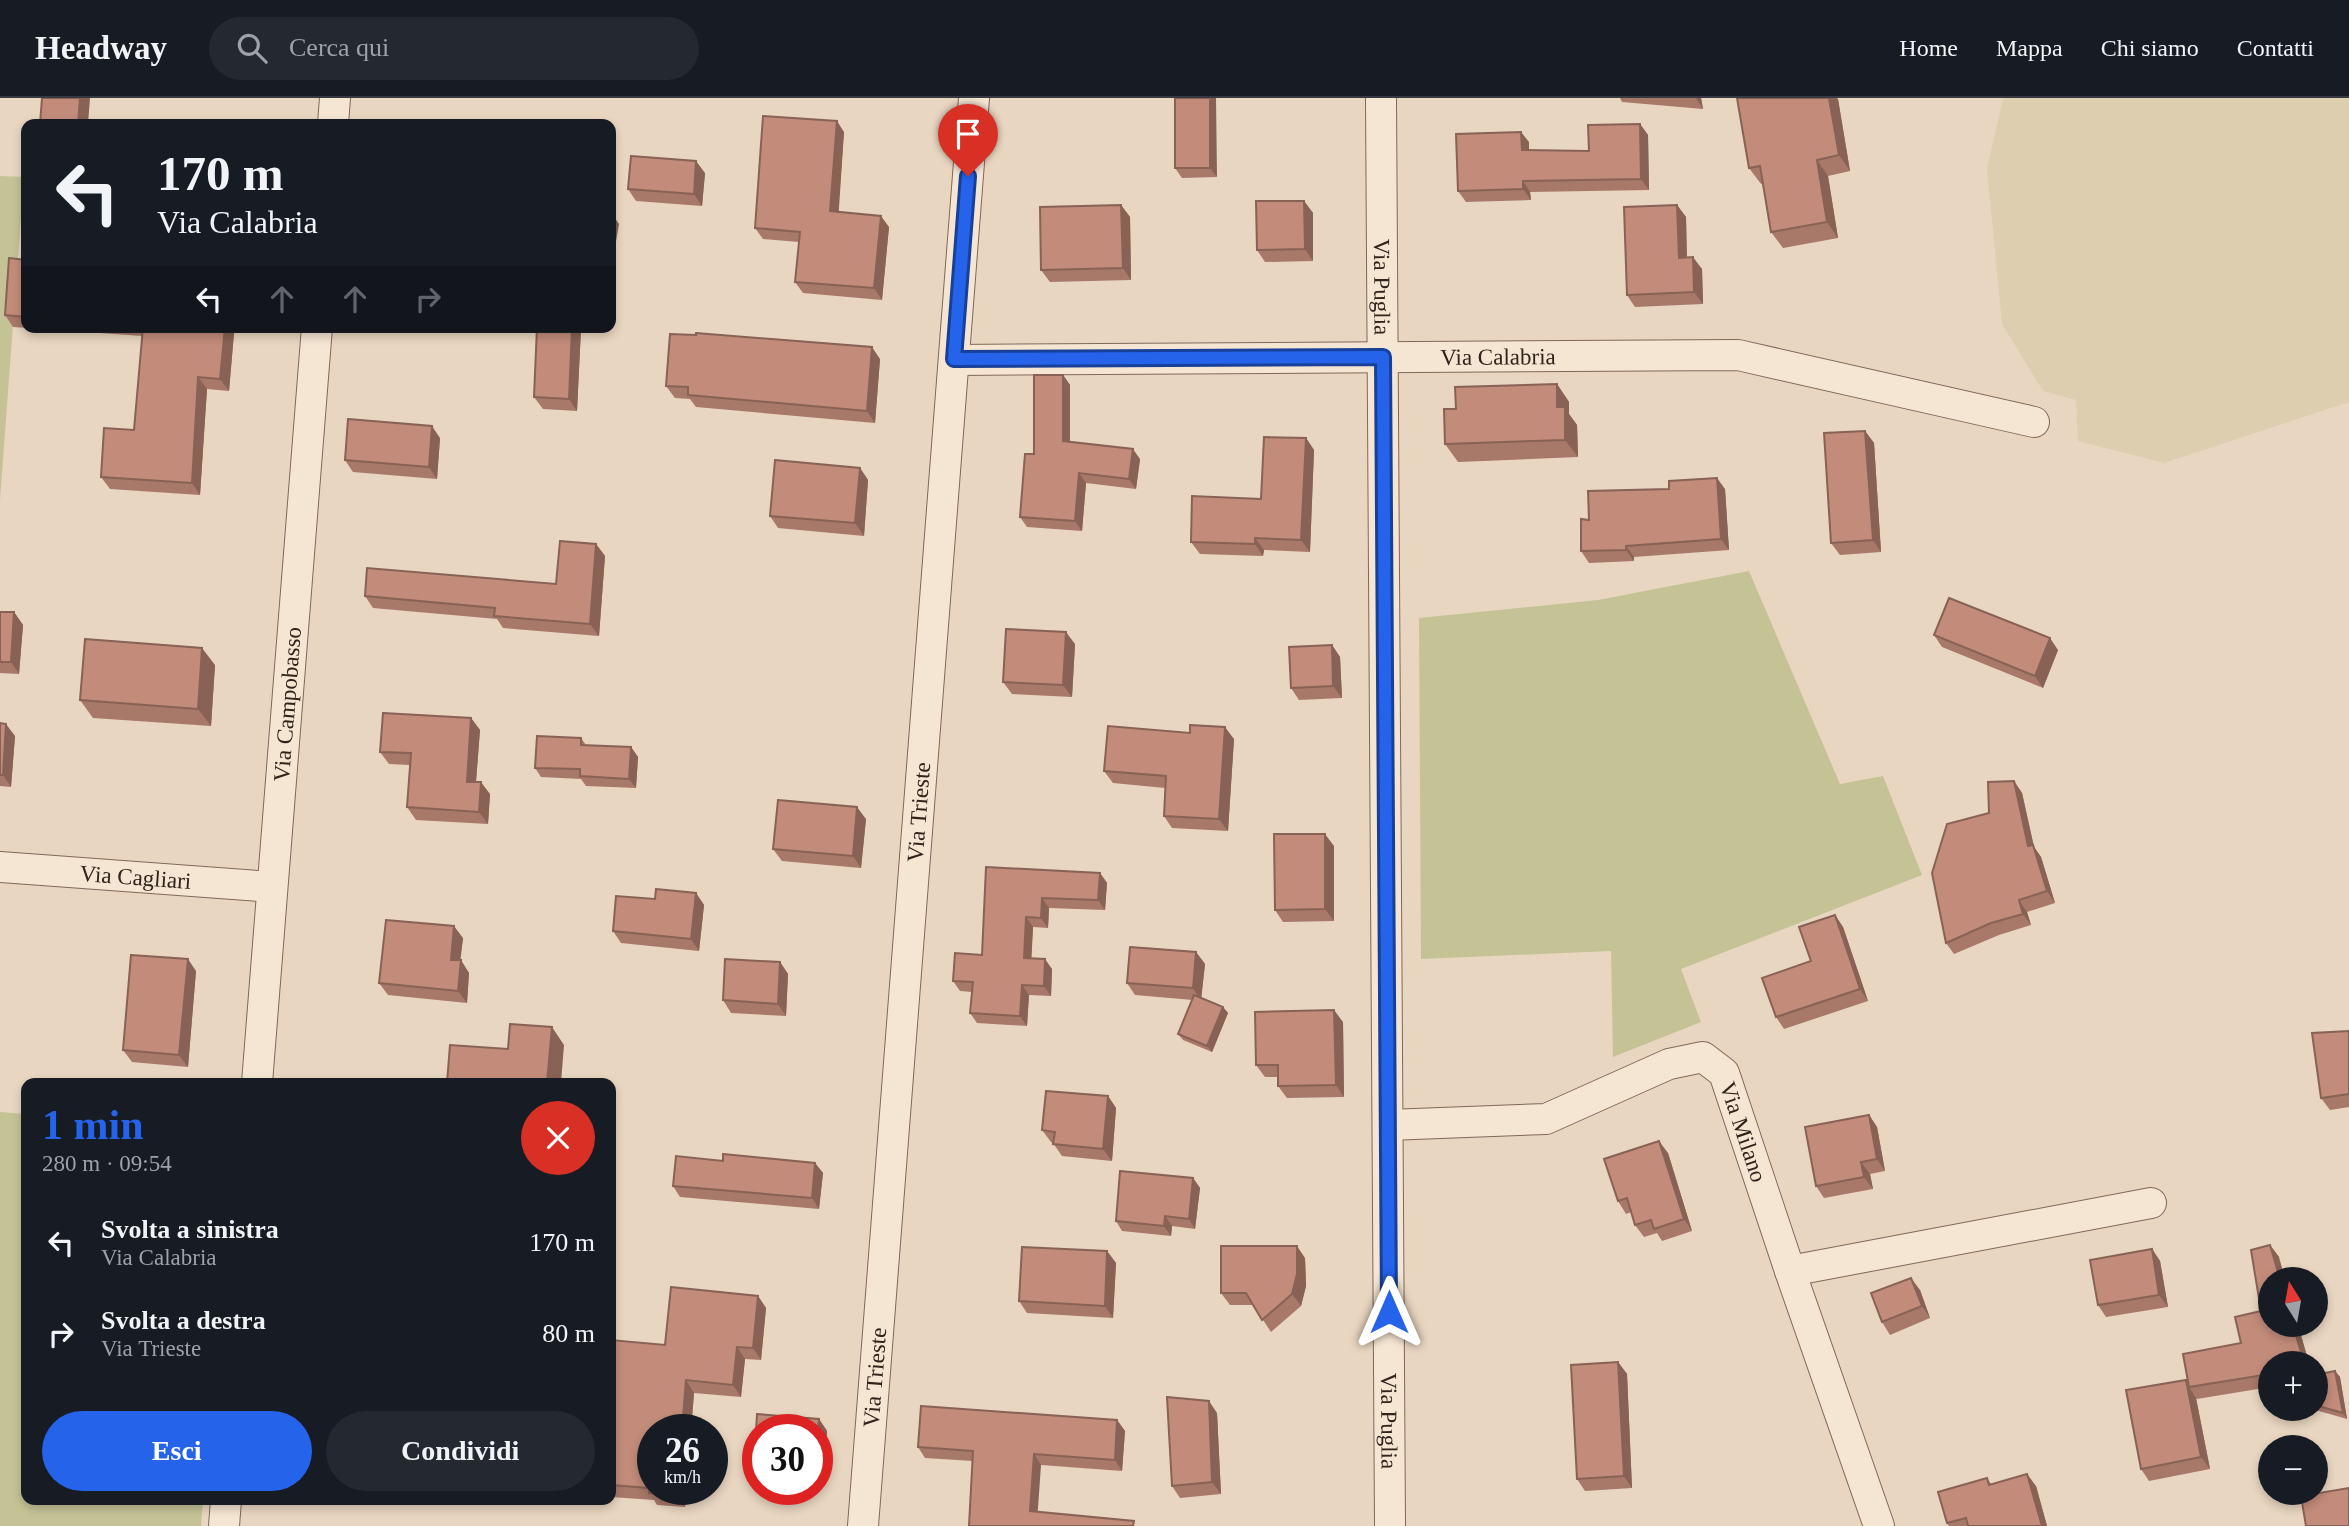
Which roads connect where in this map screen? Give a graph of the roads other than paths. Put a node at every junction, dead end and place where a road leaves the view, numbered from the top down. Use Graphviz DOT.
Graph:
graph roads {
  1 [pos="335,98"];
  2 [pos="975,98"];
  3 [pos="1381,98"];
  4 [pos="333,119"];
  5 [pos="317,333"];
  6 [pos="1383,357"];
  7 [pos="954,359"];
  8 [pos="2034,422"];
  9 [pos="0,867"];
  10 [pos="272,887"];
  11 [pos="257,1078"];
  12 [pos="1388,1125"];
  13 [pos="2151,1203"];
  14 [pos="1790,1271"];
  15 [pos="226,1505"];
  16 [pos="224,1526"];
  17 [pos="863,1526"];
  18 [pos="1390,1526"];
  19 [pos="1879,1526"];
  1 -- 4 [label="street"];
  2 -- 7 [label="street, Via Trieste"];
  3 -- 6 [label="street, Via Puglia"];
  5 -- 10 [label="street, Via Campobasso"];
  6 -- 7 [label="street, Via Calabria"];
  6 -- 8 [label="street, Via Calabria"];
  6 -- 12 [label="street, Via Puglia"];
  7 -- 17 [label="street, Via Trieste"];
  9 -- 10 [label="street, Via Cagliari"];
  10 -- 11 [label="street, Via Campobasso"];
  12 -- 14 [label="street, Via Milano"];
  12 -- 18 [label="street, Via Puglia"];
  13 -- 14 [label="street"];
  14 -- 19 [label="street, Via Milano"];
  15 -- 16 [label="street"];
}
